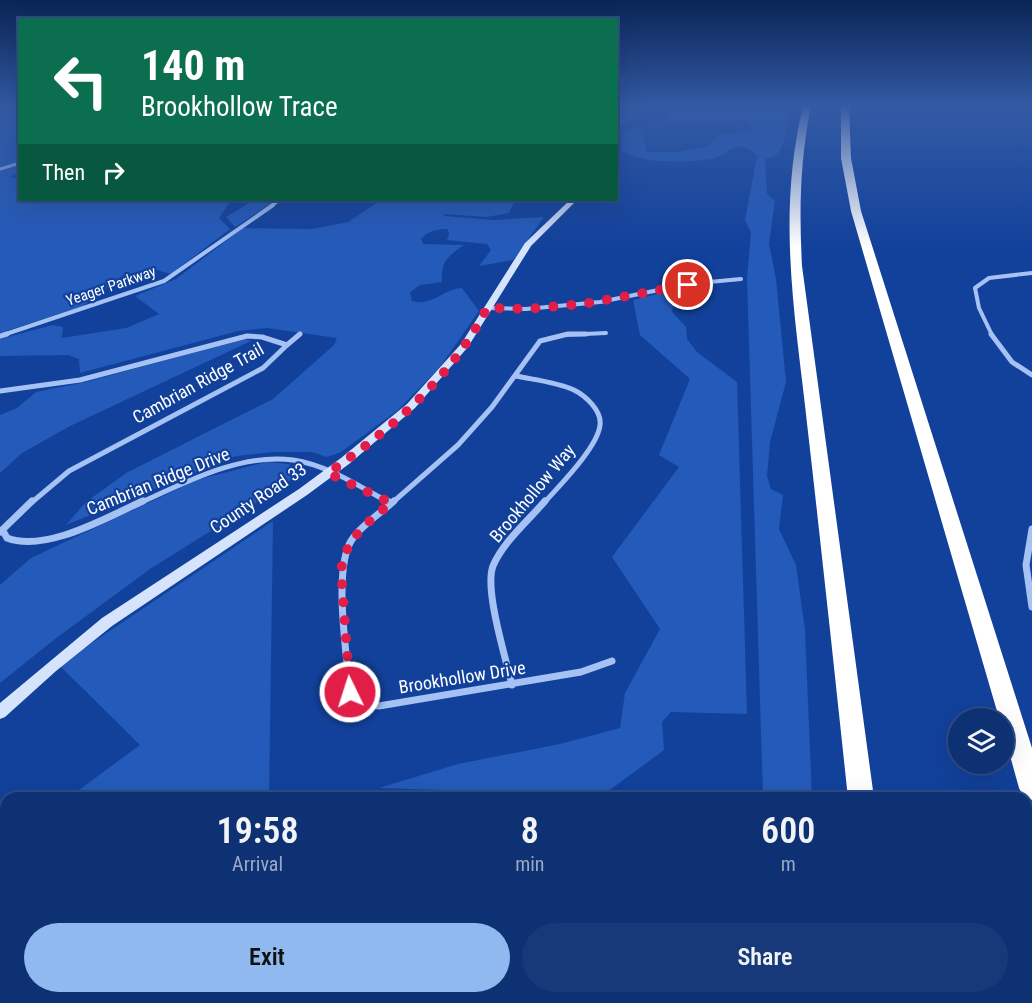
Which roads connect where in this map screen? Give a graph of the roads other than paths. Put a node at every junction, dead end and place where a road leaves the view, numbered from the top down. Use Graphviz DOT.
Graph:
graph roads {
  1 [pos="798,153"];
  2 [pos="846,153"];
  3 [pos="18,164"];
  4 [pos="0,169"];
  5 [pos="279,201"];
  6 [pos="572,201"];
  7 [pos="1032,273"];
  8 [pos="741,279"];
  9 [pos="487,308"];
  10 [pos="606,333"];
  11 [pos="300,334"];
  12 [pos="0,336"];
  13 [pos="287,345"];
  14 [pos="1032,375"];
  15 [pos="516,376"];
  16 [pos="0,392"];
  17 [pos="328,473"];
  18 [pos="391,503"];
  19 [pos="1032,529"];
  20 [pos="1,531"];
  21 [pos="1032,607"];
  22 [pos="612,661"];
  23 [pos="512,685"];
  24 [pos="0,712"];
  25 [pos="1032,788"];
  26 [pos="860,792"];
  1 -- 26 [label="highway"];
  2 -- 25 [label="highway"];
  3 -- 4 [label="street"];
  5 -- 12 [label="street, Yeager Parkway"];
  6 -- 9 [label="street, County Road 33"];
  7 -- 14 [label="street"];
  8 -- 9 [label="street"];
  9 -- 17 [label="street, County Road 33"];
  10 -- 15 [label="street, Brookhollow Drive"];
  11 -- 13 [label="street"];
  13 -- 16 [label="street, Cambrian Ridge Trail"];
  13 -- 20 [label="street, Cambrian Ridge Trail"];
  15 -- 18 [label="street, Brookhollow Drive"];
  15 -- 23 [label="street, Brookhollow Way"];
  17 -- 18 [label="street, Cambrian Ridge Drive"];
  17 -- 20 [label="street, Cambrian Ridge Drive"];
  17 -- 24 [label="street, County Road 33"];
  18 -- 23 [label="street, Brookhollow Drive"];
  19 -- 21 [label="street"];
  22 -- 23 [label="street, Brookhollow Drive"];
}
